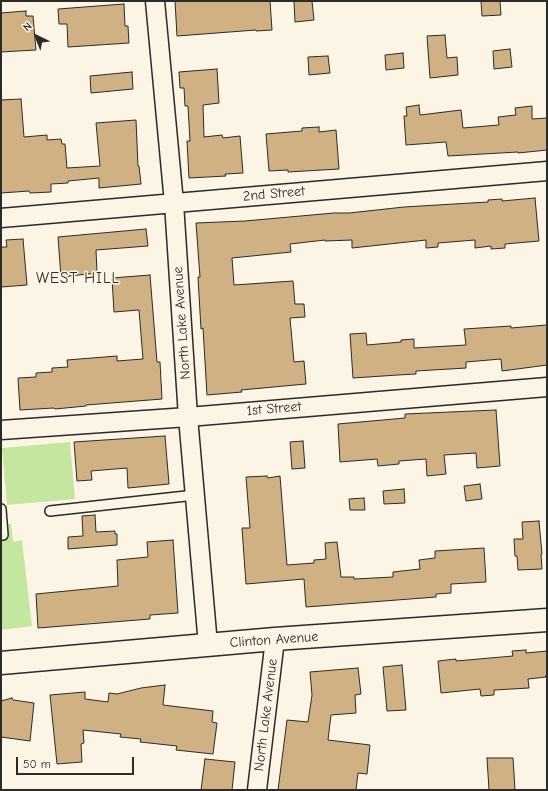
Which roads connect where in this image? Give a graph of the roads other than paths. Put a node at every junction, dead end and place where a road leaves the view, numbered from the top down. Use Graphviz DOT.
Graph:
graph roads {
  1 [pos="155,1"];
  2 [pos="547,171"];
  3 [pos="174,203"];
  4 [pos="1,218"];
  5 [pos="547,387"];
  6 [pos="188,416"];
  7 [pos="1,430"];
  8 [pos="195,495"];
  9 [pos="1,509"];
  10 [pos="50,511"];
  11 [pos="1,535"];
  12 [pos="547,620"];
  13 [pos="275,640"];
  14 [pos="208,645"];
  15 [pos="1,663"];
  16 [pos="257,790"];
  1 -- 3 [label="street, North Lake Avenue"];
  2 -- 3 [label="street, 2nd Street"];
  3 -- 4 [label="street, 2nd Street"];
  3 -- 6 [label="street, North Lake Avenue"];
  5 -- 6 [label="street, 1st Street"];
  6 -- 7 [label="street, 1st Street"];
  6 -- 8 [label="street, North Lake Avenue"];
  8 -- 10 [label="lane"];
  8 -- 14 [label="street, North Lake Avenue"];
  9 -- 11 [label="lane"];
  12 -- 13 [label="street, Clinton Avenue"];
  13 -- 14 [label="street, Clinton Avenue"];
  13 -- 16 [label="street, North Lake Avenue"];
  14 -- 15 [label="street, Clinton Avenue"];
}
